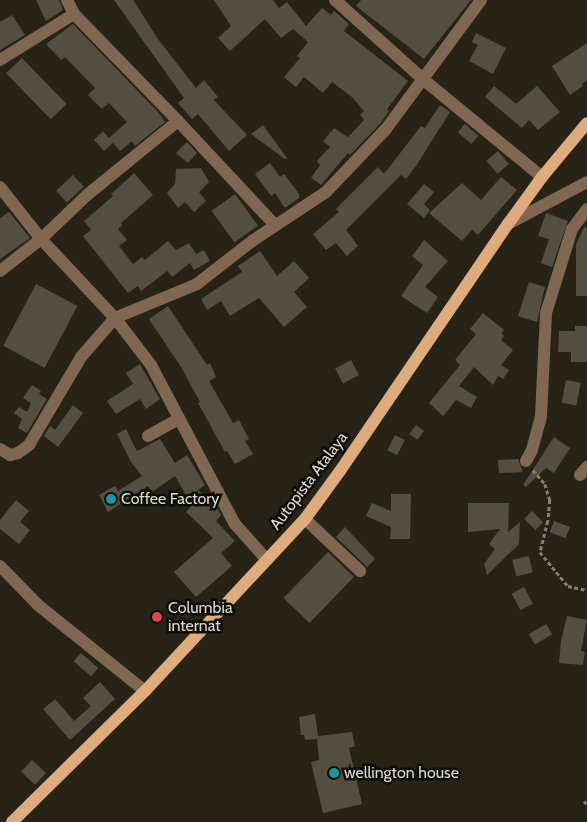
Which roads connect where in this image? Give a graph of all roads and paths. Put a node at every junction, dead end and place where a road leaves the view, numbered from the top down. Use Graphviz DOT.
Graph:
graph roads {
  1 [pos="67,0"];
  2 [pos="481,0"];
  3 [pos="343,3"];
  4 [pos="74,14"];
  5 [pos="0,60"];
  6 [pos="424,80"];
  7 [pos="178,120"];
  8 [pos="587,123"];
  9 [pos="542,177"];
  10 [pos="587,182"];
  11 [pos="0,187"];
  12 [pos="587,209"];
  13 [pos="508,224"];
  14 [pos="275,225"];
  15 [pos="41,239"];
  16 [pos="0,271"];
  17 [pos="115,318"];
  18 [pos="179,419"];
  19 [pos="148,436"];
  20 [pos="0,449"];
  21 [pos="526,461"];
  22 [pos="305,519"];
  23 [pos="267,560"];
  24 [pos="0,566"];
  25 [pos="360,571"];
  26 [pos="587,590"];
  27 [pos="144,690"];
  28 [pos="584,801"];
  29 [pos="587,804"];
  30 [pos="12,822"];
  1 -- 4 [label="street"];
  2 -- 6 [label="street"];
  3 -- 6 [label="street"];
  4 -- 5 [label="street"];
  4 -- 7 [label="street"];
  6 -- 9 [label="street"];
  6 -- 14 [label="street"];
  7 -- 14 [label="street"];
  7 -- 15 [label="street"];
  8 -- 9 [label="main road, Autopista Atalaya"];
  9 -- 13 [label="main road, Autopista Atalaya"];
  10 -- 13 [label="street"];
  11 -- 15 [label="street"];
  12 -- 21 [label="street"];
  13 -- 22 [label="main road, Autopista Atalaya"];
  14 -- 17 [label="street"];
  15 -- 16 [label="street"];
  15 -- 17 [label="street"];
  17 -- 18 [label="street"];
  17 -- 20 [label="street"];
  18 -- 19 [label="street"];
  18 -- 23 [label="street"];
  21 -- 26 [label="path"];
  22 -- 23 [label="main road, Autopista Atalaya"];
  22 -- 25 [label="street"];
  23 -- 27 [label="main road, Autopista Atalaya"];
  24 -- 27 [label="street"];
  27 -- 30 [label="main road, Autopista Atalaya"];
  28 -- 29 [label="path"];
}
